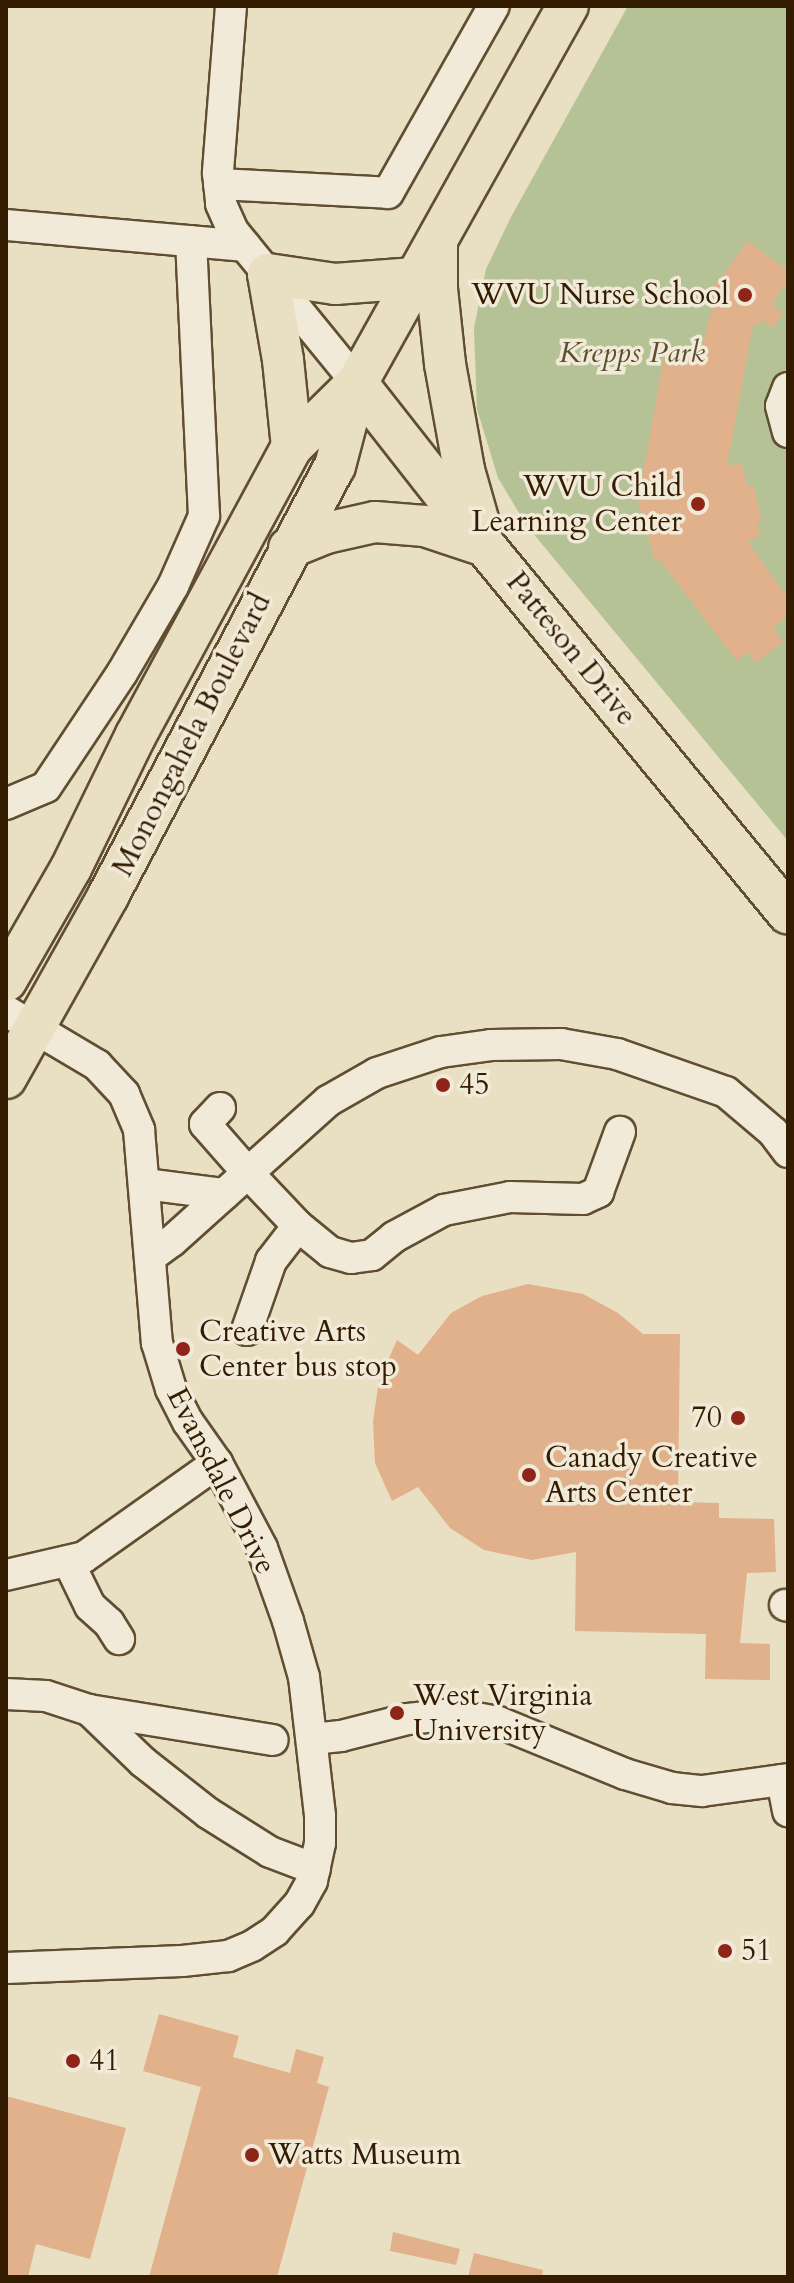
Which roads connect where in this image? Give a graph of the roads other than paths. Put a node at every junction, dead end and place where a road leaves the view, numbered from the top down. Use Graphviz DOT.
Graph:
graph roads {
  1 [pos="231,6"];
  2 [pos="494,6"];
  3 [pos="568,6"];
  4 [pos="219,184"];
  5 [pos="6,225"];
  6 [pos="191,241"];
  7 [pos="437,242"];
  8 [pos="256,260"];
  9 [pos="415,278"];
  10 [pos="357,383"];
  11 [pos="788,388"];
  12 [pos="788,432"];
  13 [pos="292,447"];
  14 [pos="485,546"];
  15 [pos="289,548"];
  16 [pos="6,804"];
  17 [pos="788,913"];
  18 [pos="6,981"];
  19 [pos="20,1019"];
  20 [pos="6,1078"];
  21 [pos="220,1108"];
  22 [pos="620,1132"];
  23 [pos="788,1152"];
  24 [pos="247,1172"];
  25 [pos="145,1184"];
  26 [pos="224,1194"];
  27 [pos="298,1226"];
  28 [pos="150,1257"];
  29 [pos="247,1330"];
  30 [pos="217,1463"];
  31 [pos="68,1561"];
  32 [pos="6,1575"];
  33 [pos="119,1639"];
  34 [pos="6,1694"];
  35 [pos="89,1710"];
  36 [pos="312,1739"];
  37 [pos="273,1740"];
  38 [pos="785,1780"];
  39 [pos="788,1811"];
  40 [pos="315,1869"];
  41 [pos="6,1968"];
  1 -- 4 [label="street"];
  2 -- 4 [label="street"];
  3 -- 7 [label="main road, Monongahela Boulevard"];
  4 -- 8 [label="street"];
  5 -- 6 [label="street"];
  6 -- 8 [label="street"];
  6 -- 16 [label="street"];
  7 -- 9 [label="main road, Monongahela Boulevard"];
  7 -- 14 [label="main road"];
  8 -- 9 [label="main road"];
  8 -- 10 [label="street"];
  8 -- 13 [label="main road"];
  9 -- 10 [label="main road, Monongahela Boulevard"];
  10 -- 13 [label="main road, Monongahela Boulevard"];
  10 -- 14 [label="main road, Patteson Drive"];
  10 -- 15 [label="main road, Monongahela Boulevard"];
  11 -- 12 [label="street"];
  13 -- 18 [label="main road, Monongahela Boulevard"];
  14 -- 15 [label="main road"];
  14 -- 17 [label="main road, Patteson Drive"];
  15 -- 19 [label="main road, Monongahela Boulevard"];
  19 -- 20 [label="main road, Monongahela Boulevard"];
  19 -- 25 [label="street, Evansdale Drive"];
  21 -- 24 [label="street"];
  22 -- 27 [label="street"];
  23 -- 24 [label="street"];
  24 -- 26 [label="street"];
  24 -- 27 [label="street"];
  25 -- 26 [label="street"];
  25 -- 28 [label="street, Evansdale Drive"];
  26 -- 28 [label="street"];
  27 -- 29 [label="street"];
  28 -- 30 [label="street, Evansdale Drive"];
  30 -- 31 [label="street"];
  30 -- 36 [label="street, Evansdale Drive"];
  31 -- 32 [label="street"];
  31 -- 33 [label="street"];
  34 -- 35 [label="street"];
  35 -- 37 [label="street"];
  35 -- 40 [label="street"];
  36 -- 38 [label="street"];
  36 -- 40 [label="street, Evansdale Drive"];
  38 -- 39 [label="street"];
  40 -- 41 [label="street, Evansdale Drive"];
}
